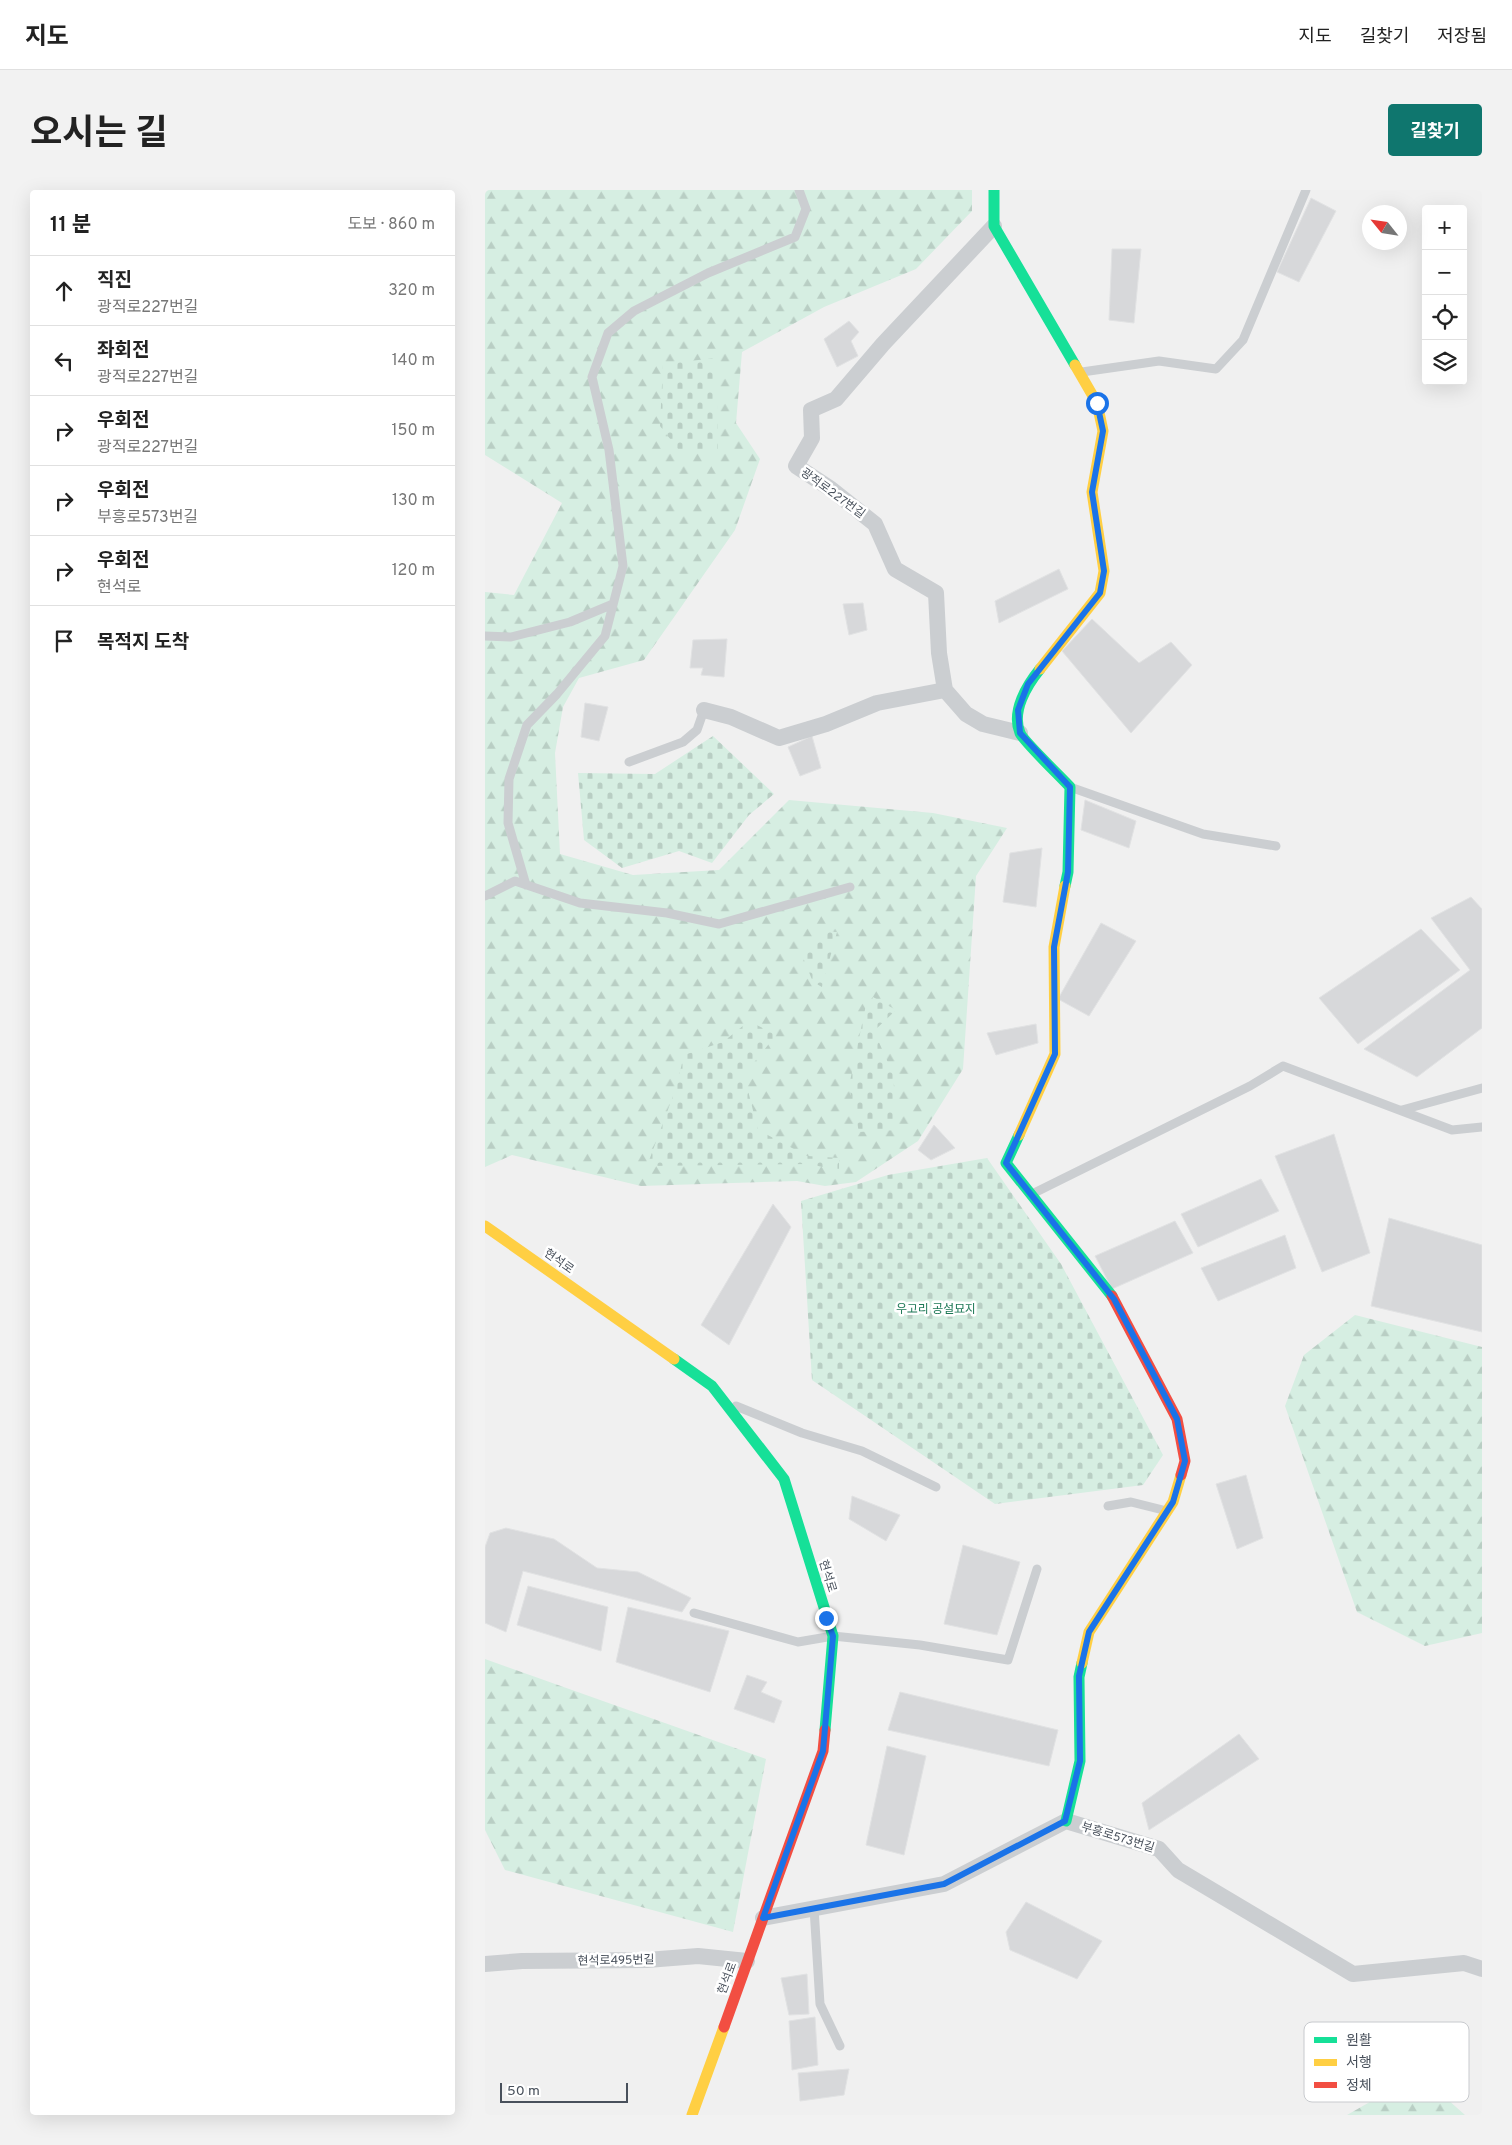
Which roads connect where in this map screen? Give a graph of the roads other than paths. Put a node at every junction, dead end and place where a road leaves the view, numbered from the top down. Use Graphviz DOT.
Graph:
graph roads {
  1 [pos="799,190"];
  2 [pos="995,190"];
  3 [pos="1306,190"];
  4 [pos="994,226"];
  5 [pos="1080,373"];
  6 [pos="613,604"];
  7 [pos="485,636"];
  8 [pos="945,690"];
  9 [pos="704,710"];
  10 [pos="1020,733"];
  11 [pos="629,762"];
  12 [pos="1070,787"];
  13 [pos="1276,846"];
  14 [pos="526,885"];
  15 [pos="850,887"];
  16 [pos="485,896"];
  17 [pos="1482,1088"];
  18 [pos="1401,1110"];
  19 [pos="1482,1127"];
  20 [pos="1031,1194"];
  21 [pos="485,1226"];
  22 [pos="724,1401"];
  23 [pos="936,1487"];
  24 [pos="1108,1506"];
  25 [pos="1167,1511"];
  26 [pos="1037,1569"];
  27 [pos="694,1613"];
  28 [pos="833,1636"];
  29 [pos="1065,1821"];
  30 [pos="814,1908"];
  31 [pos="763,1918"];
  32 [pos="747,1961"];
  33 [pos="485,1964"];
  34 [pos="1482,1969"];
  35 [pos="840,2046"];
  36 [pos="692,2115"];
  1 -- 6 [label="lane"];
  2 -- 4 [label="street"];
  3 -- 5 [label="lane"];
  4 -- 5 [label="street"];
  4 -- 8 [label="street, 광적로227번길"];
  5 -- 10 [label="street"];
  6 -- 7 [label="lane"];
  6 -- 14 [label="lane"];
  8 -- 9 [label="street"];
  8 -- 10 [label="street"];
  9 -- 11 [label="lane"];
  10 -- 12 [label="street"];
  12 -- 13 [label="lane"];
  12 -- 20 [label="street"];
  14 -- 15 [label="lane"];
  14 -- 16 [label="lane"];
  17 -- 18 [label="lane"];
  18 -- 19 [label="lane"];
  18 -- 20 [label="lane"];
  20 -- 25 [label="street"];
  21 -- 22 [label="street, 현석로"];
  22 -- 23 [label="lane"];
  22 -- 28 [label="street, 현석로"];
  24 -- 25 [label="lane"];
  25 -- 29 [label="street"];
  26 -- 28 [label="lane"];
  27 -- 28 [label="lane"];
  28 -- 31 [label="street, 현석로"];
  29 -- 30 [label="street, 부흥로573번길"];
  29 -- 34 [label="street, 부흥로573번길"];
  30 -- 31 [label="street, 부흥로573번길"];
  30 -- 35 [label="lane"];
  31 -- 32 [label="street, 현석로"];
  32 -- 33 [label="street, 현석로495번길"];
  32 -- 36 [label="street, 현석로"];
}
